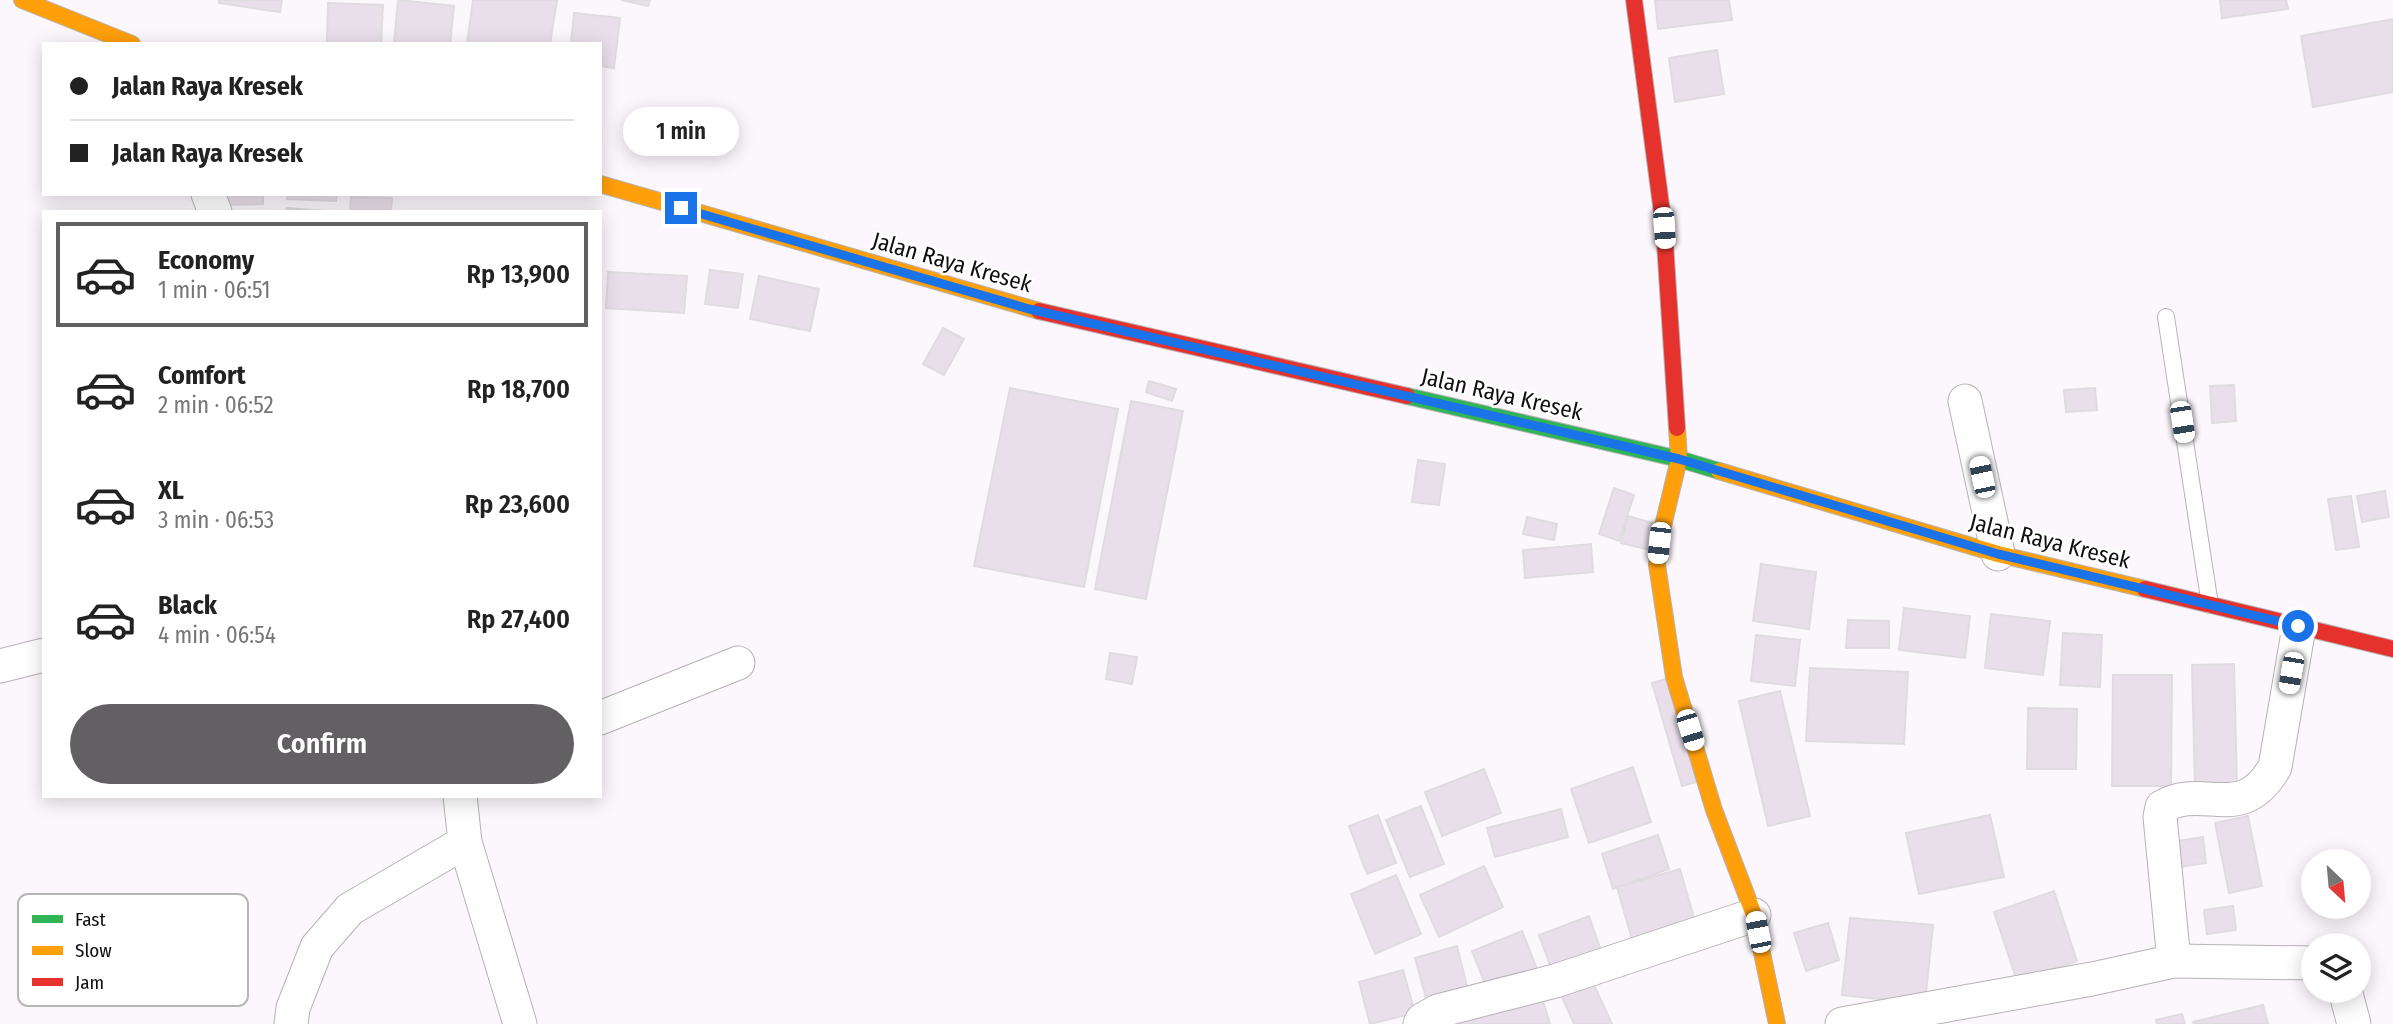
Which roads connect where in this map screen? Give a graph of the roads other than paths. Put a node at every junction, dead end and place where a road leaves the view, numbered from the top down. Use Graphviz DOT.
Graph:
graph roads {
  1 [pos="22,0"];
  2 [pos="1634,0"];
  3 [pos="62,8"];
  4 [pos="128,42"];
  5 [pos="602,185"];
  6 [pos="2166,317"];
  7 [pos="1965,401"];
  8 [pos="1679,459"];
  9 [pos="1998,554"];
  10 [pos="2210,605"];
  11 [pos="2298,626"];
  12 [pos="2393,649"];
  13 [pos="42,656"];
  14 [pos="738,663"];
  15 [pos="0,666"];
  16 [pos="602,717"];
  17 [pos="460,798"];
  18 [pos="465,842"];
  19 [pos="1754,915"];
  20 [pos="2174,961"];
  21 [pos="2301,962"];
  22 [pos="2348,1003"];
  23 [pos="291,1024"];
  24 [pos="520,1024"];
  25 [pos="1420,1024"];
  26 [pos="1777,1024"];
  27 [pos="1842,1024"];
  28 [pos="2354,1024"];
  1 -- 3 [label="main road"];
  2 -- 8 [label="main road"];
  3 -- 4 [label="main road"];
  5 -- 8 [label="main road, Jalan Raya Kresek"];
  6 -- 10 [label="lane"];
  7 -- 9 [label="street"];
  8 -- 9 [label="main road, Jalan Raya Kresek"];
  8 -- 19 [label="main road"];
  9 -- 10 [label="main road, Jalan Raya Kresek"];
  10 -- 11 [label="main road, Jalan Raya Kresek"];
  11 -- 12 [label="main road, Jalan Raya Kresek"];
  11 -- 20 [label="street"];
  13 -- 15 [label="street"];
  14 -- 16 [label="street"];
  17 -- 18 [label="street"];
  18 -- 23 [label="street"];
  18 -- 24 [label="street"];
  19 -- 25 [label="street"];
  19 -- 26 [label="main road"];
  20 -- 21 [label="street"];
  20 -- 27 [label="street"];
  22 -- 28 [label="street"];
}
